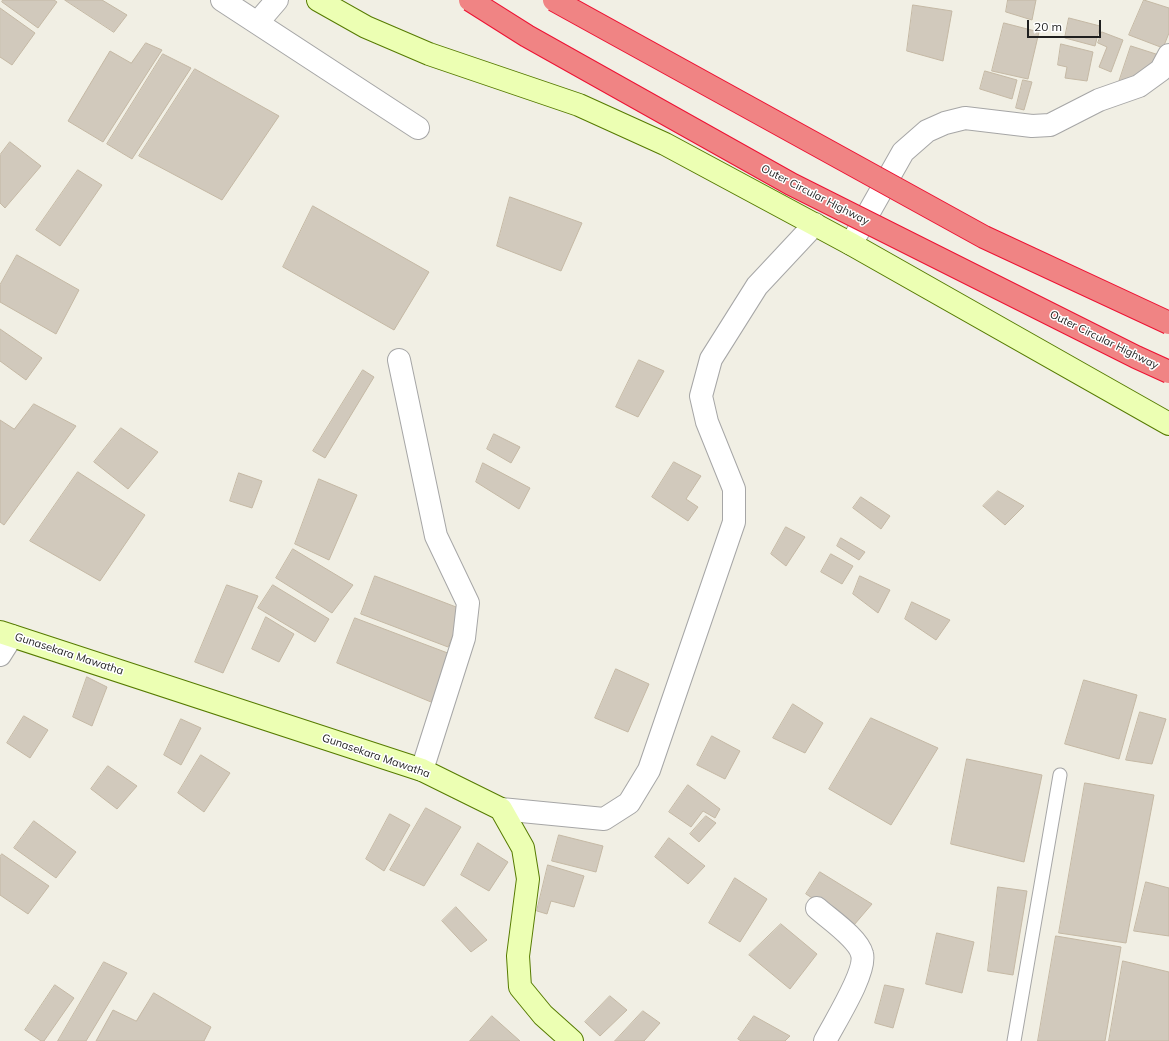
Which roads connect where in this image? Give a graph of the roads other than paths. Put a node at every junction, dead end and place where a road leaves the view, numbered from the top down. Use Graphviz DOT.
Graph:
graph roads {
  1 [pos="222,0"];
  2 [pos="277,0"];
  3 [pos="318,0"];
  4 [pos="470,0"];
  5 [pos="554,0"];
  6 [pos="258,22"];
  7 [pos="1169,55"];
  8 [pos="418,128"];
  9 [pos="814,224"];
  10 [pos="851,244"];
  11 [pos="1169,323"];
  12 [pos="399,360"];
  13 [pos="1169,372"];
  14 [pos="1169,424"];
  15 [pos="6,634"];
  16 [pos="0,655"];
  17 [pos="422,770"];
  18 [pos="1060,775"];
  19 [pos="501,810"];
  20 [pos="817,908"];
  21 [pos="572,1041"];
  22 [pos="825,1041"];
  23 [pos="1014,1041"];
  1 -- 6 [label="street"];
  2 -- 6 [label="street"];
  3 -- 9 [label="street"];
  4 -- 13 [label="highway, Outer Circular Highway, bridge"];
  5 -- 11 [label="highway, bridge"];
  6 -- 8 [label="street"];
  7 -- 10 [label="street"];
  9 -- 10 [label="street"];
  9 -- 19 [label="street"];
  10 -- 14 [label="street"];
  12 -- 17 [label="street"];
  15 -- 16 [label="street"];
  15 -- 17 [label="street, Gunasekara Mawatha"];
  17 -- 19 [label="street, Gunasekara Mawatha"];
  18 -- 23 [label="lane"];
  19 -- 21 [label="street"];
  20 -- 22 [label="street"];
}
